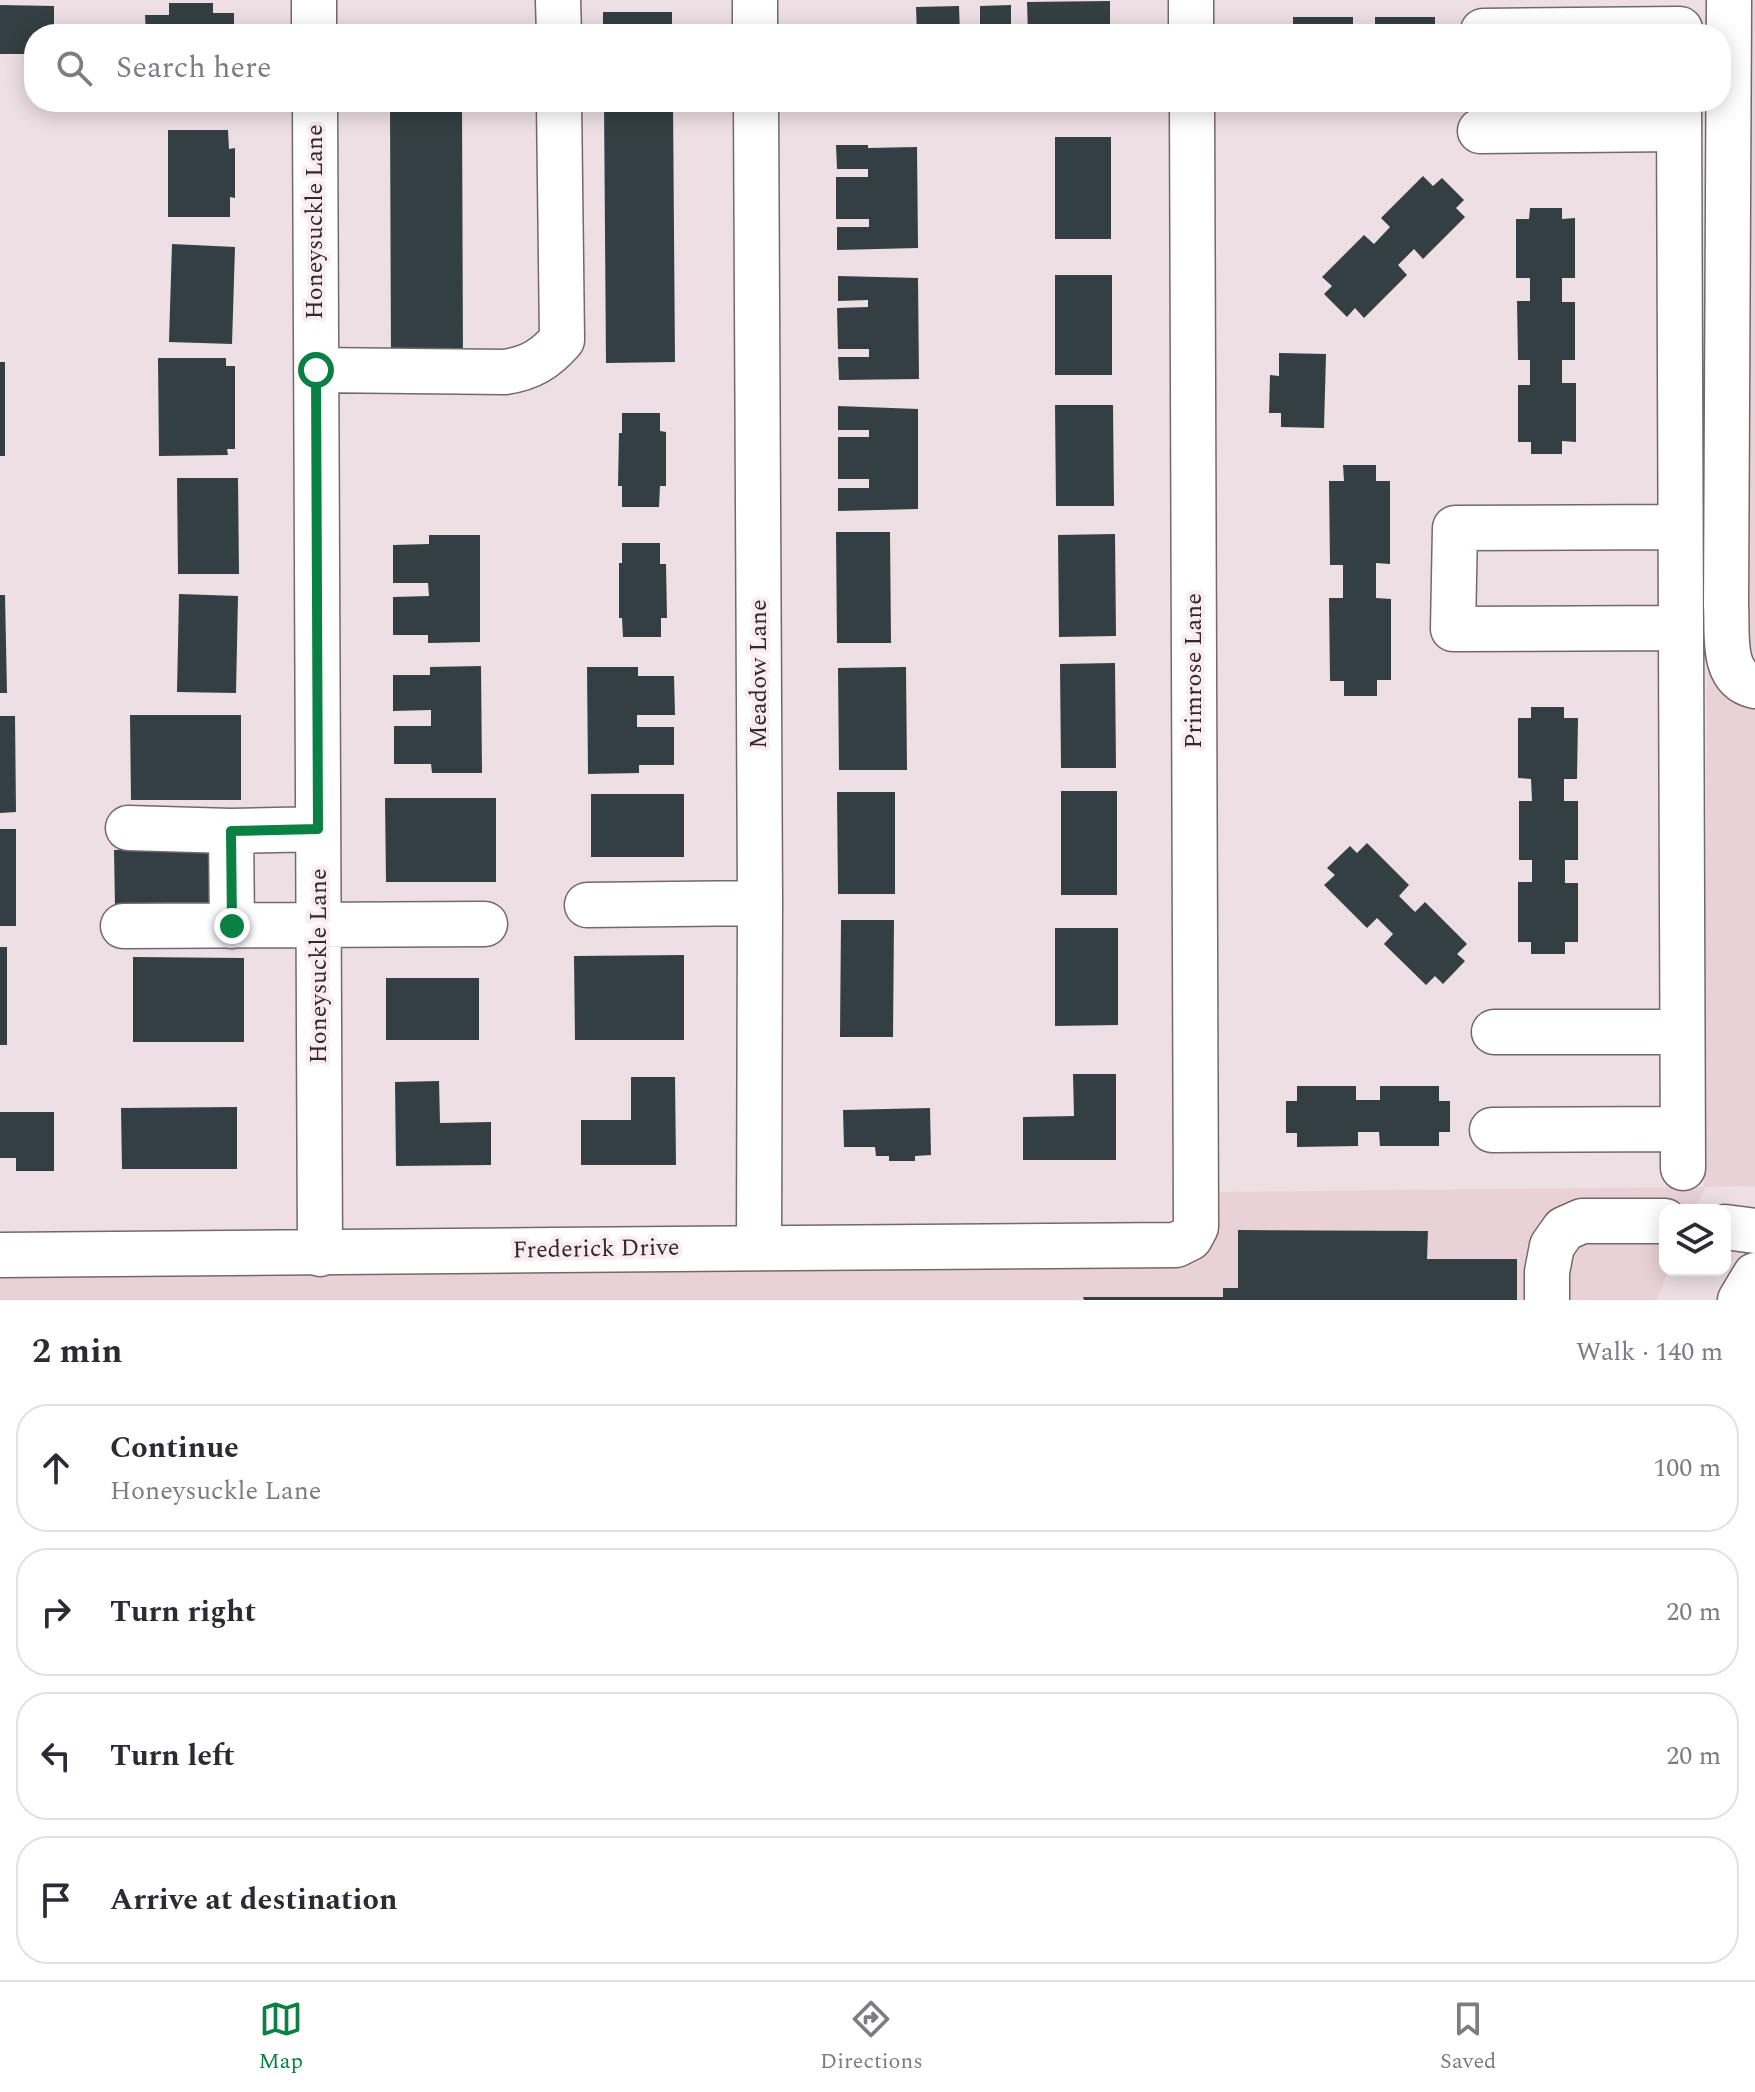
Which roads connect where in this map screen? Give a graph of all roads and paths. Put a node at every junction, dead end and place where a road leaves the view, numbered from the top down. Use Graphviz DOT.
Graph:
graph roads {
  1 [pos="314,0"];
  2 [pos="558,0"];
  3 [pos="755,0"];
  4 [pos="1191,0"];
  5 [pos="1729,0"];
  6 [pos="1680,21"];
  7 [pos="314,24"];
  8 [pos="559,24"];
  9 [pos="755,24"];
  10 [pos="1191,24"];
  11 [pos="1621,24"];
  12 [pos="1729,24"];
  13 [pos="315,112"];
  14 [pos="559,112"];
  15 [pos="756,112"];
  16 [pos="1192,112"];
  17 [pos="1728,112"];
  18 [pos="1679,116"];
  19 [pos="1480,131"];
  20 [pos="316,370"];
  21 [pos="1680,527"];
  22 [pos="1681,628"];
  23 [pos="1755,686"];
  24 [pos="128,828"];
  25 [pos="318,829"];
  26 [pos="231,831"];
  27 [pos="760,903"];
  28 [pos="587,905"];
  29 [pos="319,924"];
  30 [pos="485,924"];
  31 [pos="123,926"];
  32 [pos="232,926"];
  33 [pos="1494,1032"];
  34 [pos="1681,1032"];
  35 [pos="1492,1130"];
  36 [pos="1659,1220"];
  37 [pos="1731,1228"];
  38 [pos="1755,1231"];
  39 [pos="1190,1238"];
  40 [pos="759,1247"];
  41 [pos="320,1254"];
  42 [pos="0,1255"];
  43 [pos="1755,1275"];
  44 [pos="1547,1300"];
  45 [pos="1740,1300"];
  1 -- 7 [label="street"];
  2 -- 8 [label="street"];
  3 -- 9 [label="street"];
  4 -- 10 [label="street"];
  5 -- 12 [label="street"];
  6 -- 11 [label="street"];
  13 -- 20 [label="street, Honeysuckle Lane"];
  14 -- 20 [label="street"];
  15 -- 27 [label="street, Meadow Lane"];
  16 -- 39 [label="street, Primrose Lane"];
  17 -- 23 [label="street"];
  18 -- 19 [label="street"];
  18 -- 21 [label="street"];
  20 -- 25 [label="street, Honeysuckle Lane"];
  21 -- 22 [label="street"];
  21 -- 22 [label="street"];
  22 -- 34 [label="street"];
  24 -- 26 [label="street"];
  25 -- 26 [label="street"];
  25 -- 29 [label="street, Honeysuckle Lane"];
  26 -- 32 [label="street"];
  27 -- 28 [label="street"];
  27 -- 40 [label="street, Meadow Lane"];
  29 -- 30 [label="street"];
  29 -- 32 [label="street"];
  29 -- 41 [label="street, Honeysuckle Lane"];
  31 -- 32 [label="street"];
  33 -- 34 [label="street"];
  34 -- 35 [label="street"];
  36 -- 44 [label="street"];
  37 -- 38 [label="street"];
  39 -- 40 [label="street, Frederick Drive"];
  40 -- 41 [label="street, Frederick Drive"];
  41 -- 42 [label="street, Frederick Drive"];
  43 -- 45 [label="street"];
}
